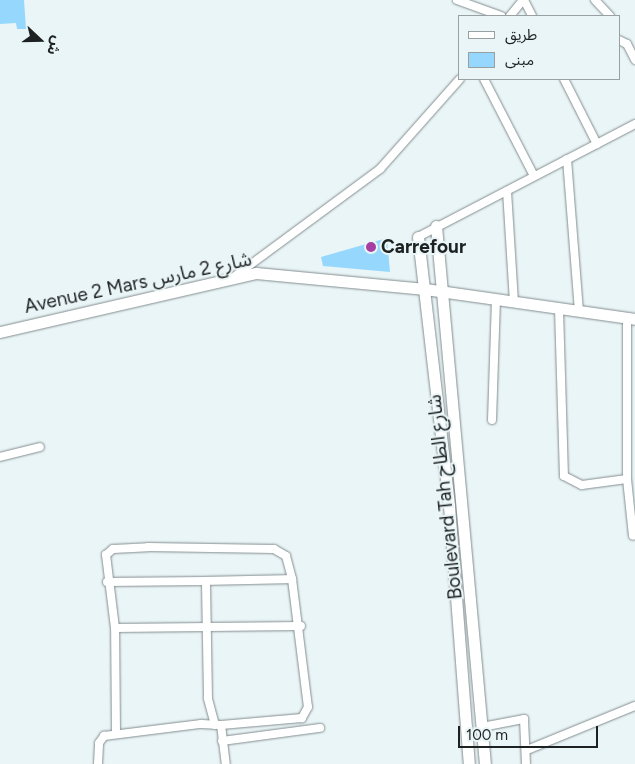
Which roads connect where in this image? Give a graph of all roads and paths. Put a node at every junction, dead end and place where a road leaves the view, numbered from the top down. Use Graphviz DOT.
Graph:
graph roads {
  1 [pos="457,0"];
  2 [pos="524,0"];
  3 [pos="599,1"];
  4 [pos="498,15"];
  5 [pos="511,15"];
  6 [pos="532,15"];
  7 [pos="609,15"];
  8 [pos="620,39"];
  9 [pos="635,60"];
  10 [pos="459,80"];
  11 [pos="485,80"];
  12 [pos="565,80"];
  13 [pos="635,124"];
  14 [pos="597,144"];
  15 [pos="567,159"];
  16 [pos="534,176"];
  17 [pos="507,191"];
  18 [pos="436,226"];
  19 [pos="418,237"];
  20 [pos="235,276"];
  21 [pos="425,289"];
  22 [pos="442,292"];
  23 [pos="496,300"];
  24 [pos="514,303"];
  25 [pos="560,309"];
  26 [pos="579,312"];
  27 [pos="631,318"];
  28 [pos="2,331"];
  29 [pos="492,420"];
  30 [pos="631,444"];
  31 [pos="40,447"];
  32 [pos="0,457"];
  33 [pos="627,479"];
  34 [pos="633,536"];
  35 [pos="292,579"];
  36 [pos="206,581"];
  37 [pos="108,582"];
  38 [pos="204,626"];
  39 [pos="301,626"];
  40 [pos="115,628"];
  41 [pos="635,706"];
  42 [pos="218,725"];
  43 [pos="482,727"];
  44 [pos="320,728"];
  45 [pos="116,733"];
  46 [pos="222,741"];
  47 [pos="527,750"];
  48 [pos="98,764"];
  49 [pos="226,764"];
  50 [pos="469,764"];
  51 [pos="485,764"];
  52 [pos="526,764"];
  1 -- 4 [label="street"];
  2 -- 5 [label="street"];
  2 -- 6 [label="street"];
  3 -- 7 [label="street"];
  8 -- 9 [label="street"];
  10 -- 20 [label="street"];
  11 -- 16 [label="street"];
  12 -- 14 [label="street"];
  13 -- 14 [label="street"];
  14 -- 15 [label="street"];
  15 -- 16 [label="street"];
  15 -- 26 [label="street"];
  16 -- 17 [label="street"];
  17 -- 18 [label="street"];
  17 -- 24 [label="street"];
  18 -- 19 [label="street"];
  18 -- 22 [label="street, Boulevard Tah شارع الطاح"];
  19 -- 21 [label="street, Boulevard Tah شارع الطاح"];
  20 -- 21 [label="street, Avenue 2 Mars شارع 2 مارس"];
  20 -- 28 [label="street, Avenue 2 Mars شارع 2 مارس"];
  21 -- 22 [label="street, Avenue 2 Mars شارع 2 مارس"];
  21 -- 50 [label="street, Boulevard Tah شارع الطاح"];
  22 -- 23 [label="street, Avenue 2 Mars شارع 2 مارس"];
  22 -- 43 [label="street, Boulevard Tah شارع الطاح"];
  23 -- 24 [label="street, Avenue 2 Mars شارع 2 مارس"];
  23 -- 29 [label="street"];
  24 -- 25 [label="street, Avenue 2 Mars شارع 2 مارس"];
  25 -- 26 [label="street, Avenue 2 Mars شارع 2 مارس"];
  25 -- 33 [label="street"];
  26 -- 27 [label="street, Avenue 2 Mars شارع 2 مارس"];
  27 -- 30 [label="street"];
  30 -- 33 [label="street"];
  31 -- 32 [label="street"];
  33 -- 34 [label="street"];
  35 -- 36 [label="street"];
  35 -- 37 [label="street"];
  35 -- 39 [label="street"];
  36 -- 37 [label="street"];
  36 -- 38 [label="street"];
  37 -- 40 [label="street"];
  38 -- 39 [label="street"];
  38 -- 40 [label="street"];
  38 -- 42 [label="street"];
  39 -- 42 [label="street"];
  40 -- 45 [label="street"];
  41 -- 47 [label="street"];
  42 -- 45 [label="street"];
  42 -- 46 [label="street"];
  43 -- 47 [label="street"];
  43 -- 51 [label="street, Boulevard Tah شارع الطاح"];
  44 -- 46 [label="street"];
  45 -- 48 [label="street"];
  46 -- 49 [label="street"];
  47 -- 52 [label="street"];
}
